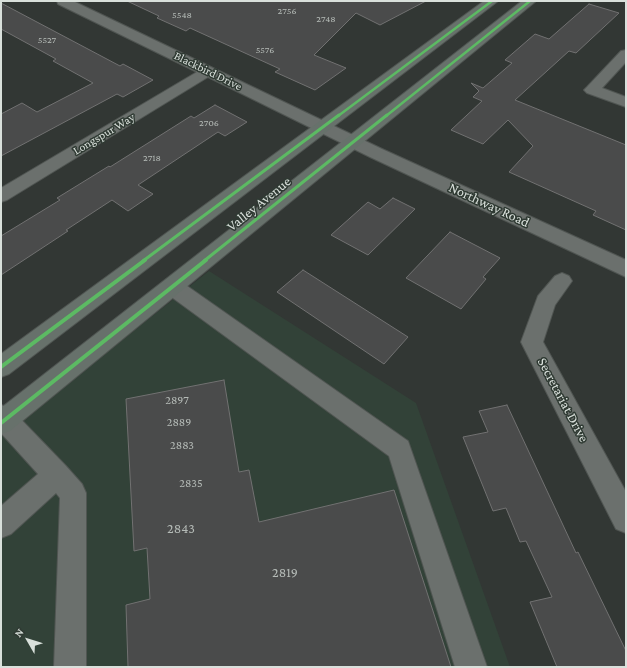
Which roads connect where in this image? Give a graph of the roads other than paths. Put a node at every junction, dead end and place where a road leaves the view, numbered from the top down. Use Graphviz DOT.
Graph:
graph roads {
  1 [pos="63,1"];
  2 [pos="492,1"];
  3 [pos="530,1"];
  4 [pos="626,54"];
  5 [pos="208,71"];
  6 [pos="626,102"];
  7 [pos="322,127"];
  8 [pos="353,142"];
  9 [pos="1,196"];
  10 [pos="626,269"];
  11 [pos="562,281"];
  12 [pos="173,287"];
  13 [pos="1,367"];
  14 [pos="2,420"];
  15 [pos="57,475"];
  16 [pos="626,519"];
  17 [pos="1,524"];
  18 [pos="70,667"];
  19 [pos="471,667"];
  1 -- 5 [label="street, Blackbird Drive"];
  2 -- 7 [label="main road, Valley Avenue"];
  3 -- 8 [label="main road, Valley Avenue"];
  4 -- 6 [label="street"];
  5 -- 7 [label="street, Blackbird Drive"];
  5 -- 9 [label="street, Longspur Way"];
  7 -- 8 [label="street, Blackbird Drive"];
  7 -- 13 [label="main road, Valley Avenue"];
  8 -- 10 [label="street, Northway Road"];
  8 -- 12 [label="main road, Valley Avenue"];
  11 -- 16 [label="street, Secretariat Drive"];
  12 -- 14 [label="main road, Valley Avenue"];
  12 -- 19 [label="street"];
  14 -- 15 [label="street"];
  15 -- 17 [label="street"];
  15 -- 18 [label="street"];
}
